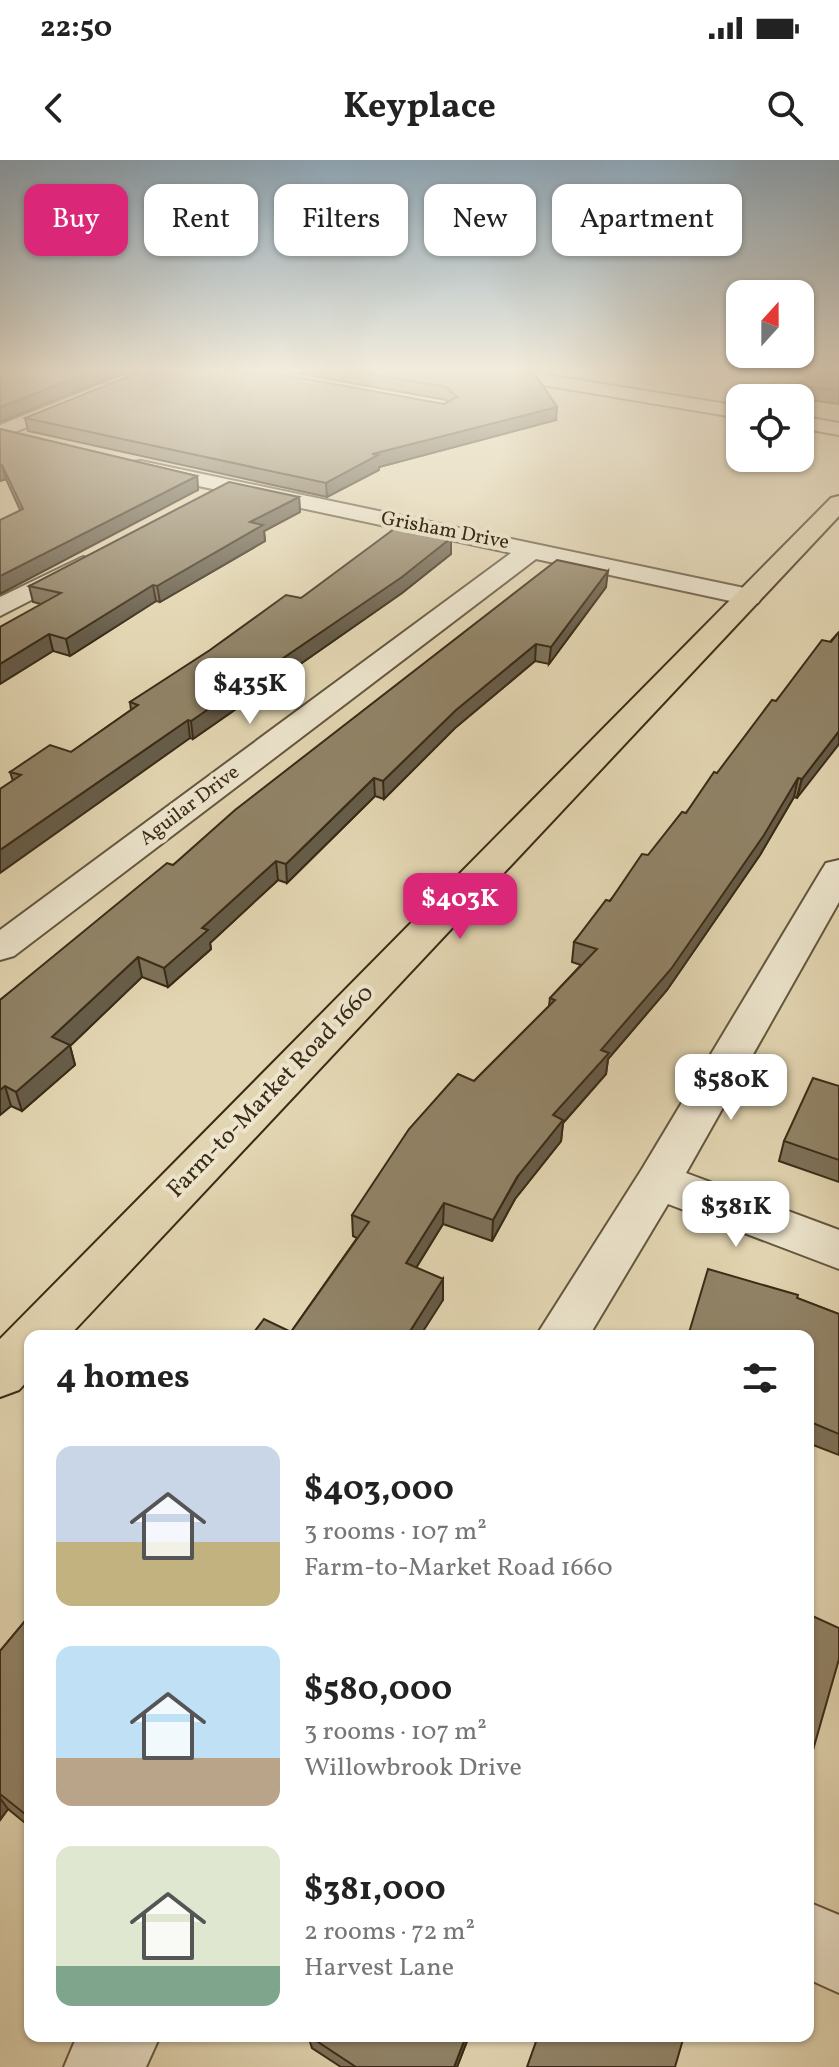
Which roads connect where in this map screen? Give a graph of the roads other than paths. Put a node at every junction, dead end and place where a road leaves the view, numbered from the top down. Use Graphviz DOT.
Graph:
graph roads {
  1 [pos="121,462"];
  2 [pos="227,487"];
  3 [pos="201,501"];
  4 [pos="839,503"];
  5 [pos="533,549"];
  6 [pos="107,551"];
  7 [pos="749,597"];
  8 [pos="0,608"];
  9 [pos="834,889"];
  10 [pos="0,948"];
  11 [pos="658,1181"];
  12 [pos="839,1250"];
  13 [pos="42,1330"];
  14 [pos="566,1330"];
  15 [pos="24,1349"];
  16 [pos="0,1374"];
  17 [pos="814,1941"];
  18 [pos="839,1956"];
  19 [pos="118,2042"];
  20 [pos="102,2067"];
  1 -- 2 [label="street, Grisham Drive"];
  2 -- 3 [label="street"];
  2 -- 5 [label="street, Grisham Drive"];
  4 -- 7 [label="main road, Farm-to-Market Road 1660"];
  5 -- 7 [label="street, Grisham Drive"];
  5 -- 10 [label="street, Aguilar Drive"];
  6 -- 8 [label="street"];
  7 -- 13 [label="main road, Farm-to-Market Road 1660"];
  9 -- 11 [label="street"];
  11 -- 12 [label="street"];
  11 -- 14 [label="street"];
  15 -- 16 [label="main road"];
  17 -- 18 [label="street"];
  19 -- 20 [label="street"];
}
